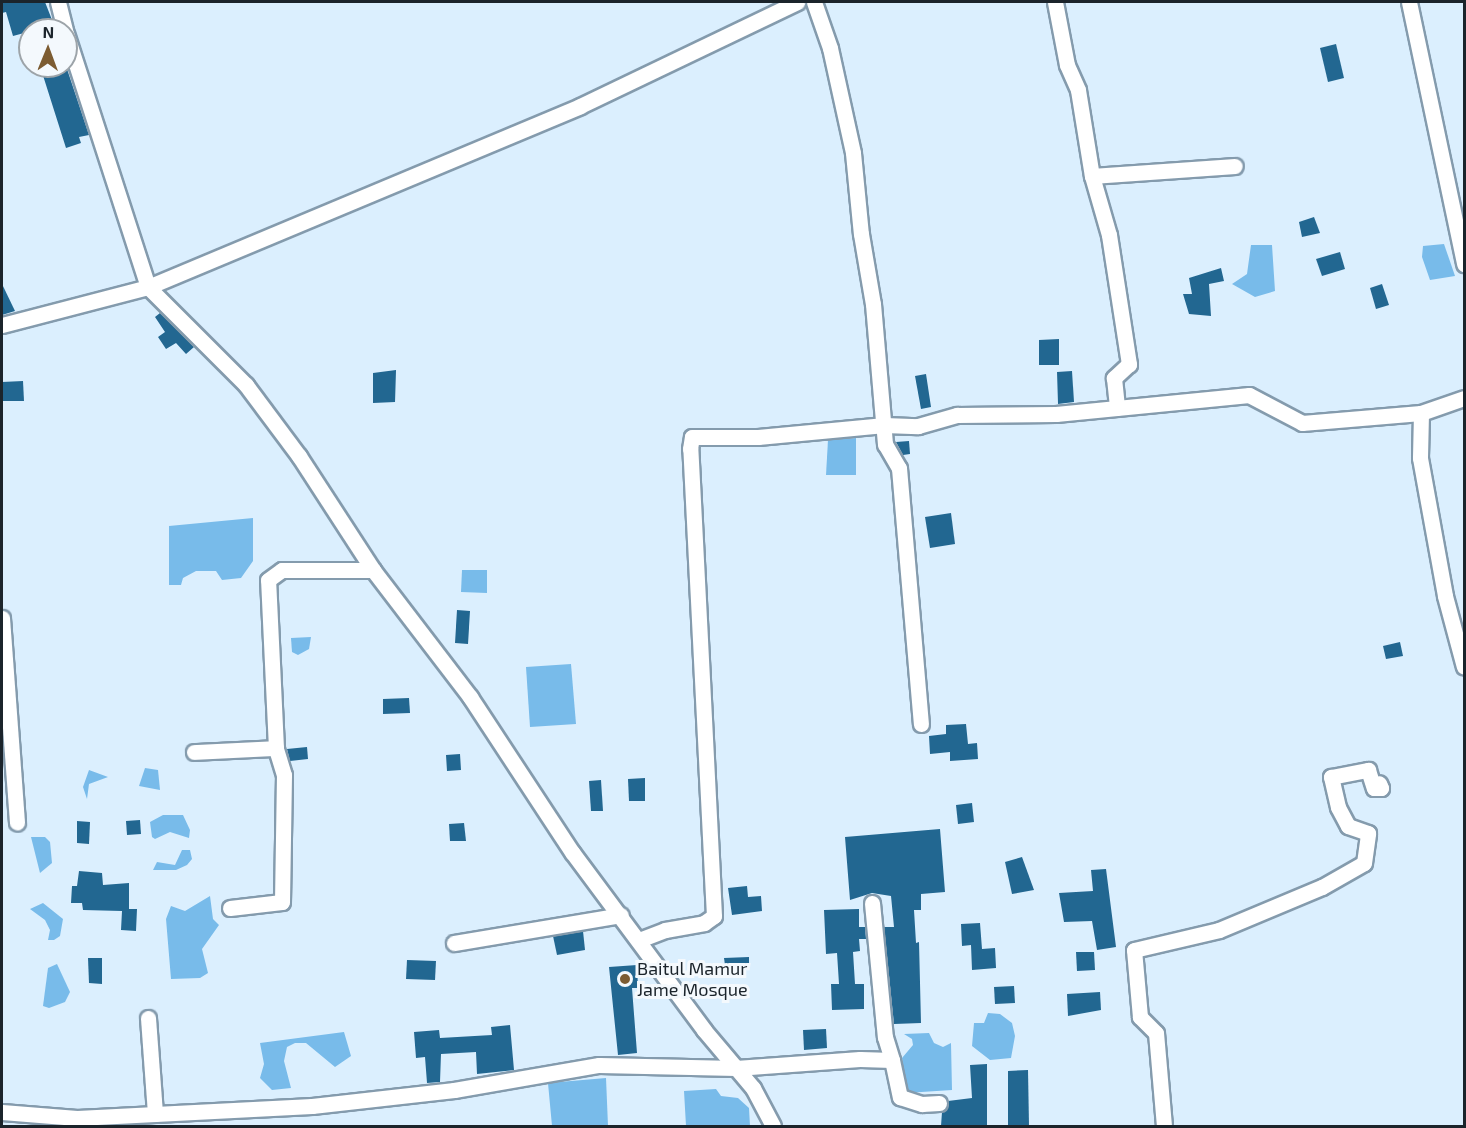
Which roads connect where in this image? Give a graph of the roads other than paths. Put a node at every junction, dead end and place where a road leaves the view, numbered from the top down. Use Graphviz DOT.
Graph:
graph roads {
  1 [pos="58,2"];
  2 [pos="797,2"];
  3 [pos="814,2"];
  4 [pos="1055,2"];
  5 [pos="1409,2"];
  6 [pos="62,18"];
  7 [pos="78,68"];
  8 [pos="1235,166"];
  9 [pos="1092,176"];
  10 [pos="1464,264"];
  11 [pos="148,287"];
  12 [pos="2,325"];
  13 [pos="1464,398"];
  14 [pos="1118,408"];
  15 [pos="1421,413"];
  16 [pos="884,424"];
  17 [pos="373,570"];
  18 [pos="2,618"];
  19 [pos="1464,667"];
  20 [pos="921,724"];
  21 [pos="276,748"];
  22 [pos="194,752"];
  23 [pos="1379,783"];
  24 [pos="17,822"];
  25 [pos="872,903"];
  26 [pos="230,908"];
  27 [pos="621,915"];
  28 [pos="639,940"];
  29 [pos="454,943"];
  30 [pos="148,1018"];
  31 [pos="892,1060"];
  32 [pos="736,1068"];
  33 [pos="939,1103"];
  34 [pos="2,1112"];
  35 [pos="155,1114"];
  36 [pos="45,1121"];
  37 [pos="773,1126"];
  38 [pos="1164,1126"];
  1 -- 6 [label="street"];
  2 -- 11 [label="street"];
  3 -- 16 [label="street"];
  4 -- 9 [label="street"];
  5 -- 10 [label="street"];
  7 -- 11 [label="street"];
  8 -- 9 [label="street"];
  9 -- 14 [label="street"];
  11 -- 12 [label="street"];
  11 -- 17 [label="street"];
  13 -- 15 [label="street"];
  14 -- 15 [label="street"];
  14 -- 16 [label="street"];
  15 -- 19 [label="street"];
  16 -- 20 [label="street"];
  16 -- 28 [label="street"];
  17 -- 21 [label="street"];
  17 -- 27 [label="street"];
  18 -- 24 [label="street"];
  21 -- 22 [label="street"];
  21 -- 26 [label="street"];
  23 -- 38 [label="street"];
  25 -- 31 [label="street"];
  27 -- 28 [label="street"];
  27 -- 29 [label="street"];
  28 -- 32 [label="street"];
  30 -- 35 [label="street"];
  31 -- 32 [label="street"];
  31 -- 33 [label="street"];
  32 -- 35 [label="street"];
  32 -- 37 [label="street"];
  34 -- 36 [label="street"];
  35 -- 36 [label="street"];
}
